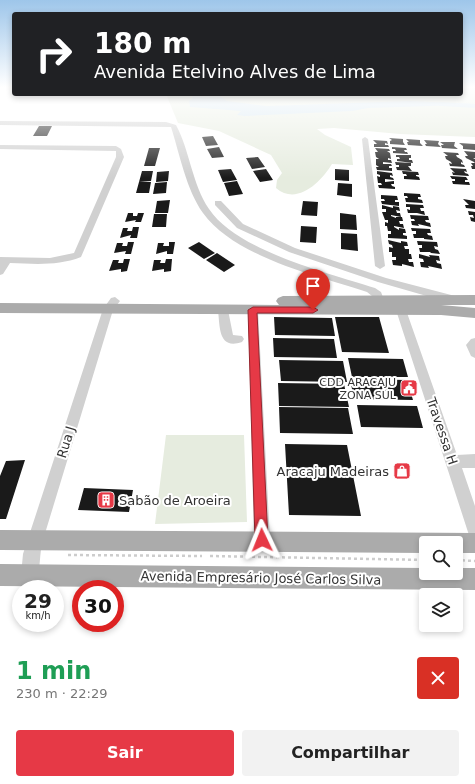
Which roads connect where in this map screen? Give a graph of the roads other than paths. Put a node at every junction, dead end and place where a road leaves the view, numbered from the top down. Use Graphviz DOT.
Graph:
graph roads {
  1 [pos="0,123"];
  2 [pos="366,139"];
  3 [pos="0,147"];
  4 [pos="218,203"];
  5 [pos="226,211"];
  6 [pos="207,213"];
  7 [pos="4,260"];
  8 [pos="380,266"];
  9 [pos="0,272"];
  10 [pos="0,298"];
  11 [pos="452,299"];
  12 [pos="379,300"];
  13 [pos="475,300"];
  14 [pos="111,305"];
  15 [pos="0,308"];
  16 [pos="222,310"];
  17 [pos="253,310"];
  18 [pos="401,310"];
  19 [pos="475,313"];
  20 [pos="238,339"];
  21 [pos="475,342"];
  22 [pos="475,353"];
  23 [pos="475,461"];
  24 [pos="452,462"];
  25 [pos="475,529"];
  26 [pos="0,540"];
  27 [pos="35,540"];
  28 [pos="262,540"];
  29 [pos="475,543"];
  30 [pos="30,575"];
  31 [pos="3,580"];
  32 [pos="475,580"];
  1 -- 6 [label="street"];
  2 -- 8 [label="street"];
  3 -- 7 [label="street"];
  4 -- 5 [label="street"];
  5 -- 6 [label="street"];
  5 -- 11 [label="street"];
  6 -- 12 [label="street"];
  7 -- 9 [label="street"];
  10 -- 14 [label="main road"];
  11 -- 12 [label="main road"];
  11 -- 13 [label="main road"];
  12 -- 14 [label="main road"];
  14 -- 15 [label="main road"];
  14 -- 16 [label="main road"];
  14 -- 27 [label="street, Rua J"];
  16 -- 17 [label="main road"];
  16 -- 20 [label="street"];
  17 -- 18 [label="main road"];
  17 -- 28 [label="street"];
  18 -- 19 [label="main road"];
  18 -- 24 [label="street, Travessa H"];
  21 -- 22 [label="street"];
  23 -- 24 [label="street"];
  24 -- 25 [label="street, Travessa H"];
  26 -- 27 [label="main road"];
  27 -- 28 [label="main road"];
  27 -- 30 [label="street, Rua J"];
  28 -- 29 [label="main road"];
  30 -- 31 [label="main road, Avenida Empresário José Carlos Silva"];
  30 -- 32 [label="main road, Avenida Empresário José Carlos Silva"];
}
